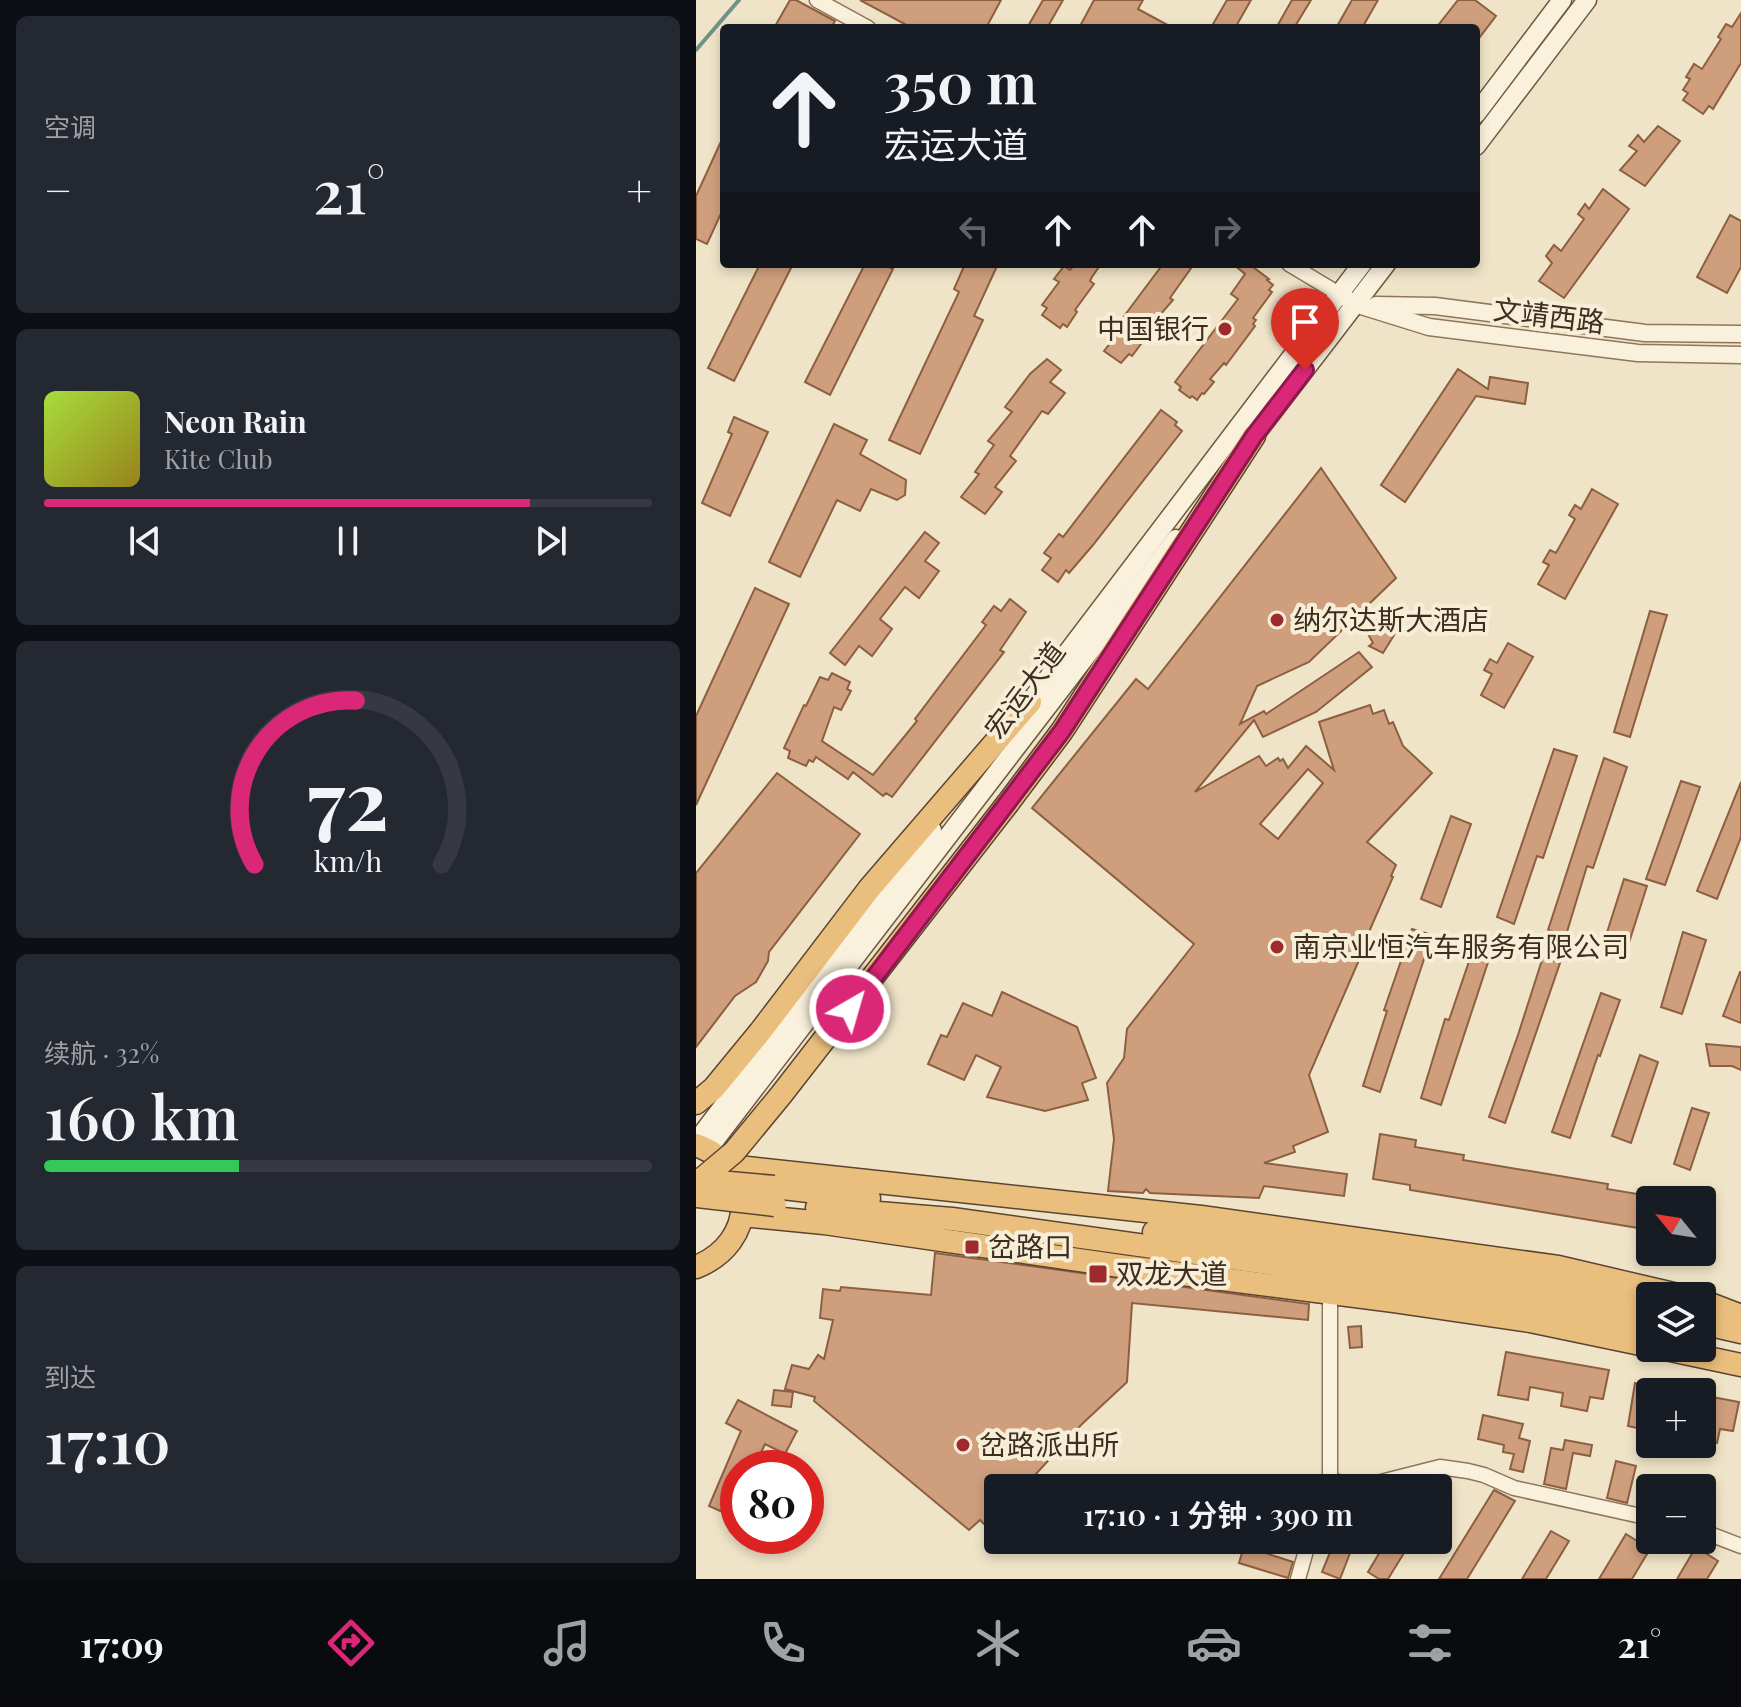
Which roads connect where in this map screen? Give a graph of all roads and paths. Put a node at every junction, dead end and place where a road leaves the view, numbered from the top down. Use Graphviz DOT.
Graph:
graph roads {
  1 [pos="817,0"];
  2 [pos="1562,0"];
  3 [pos="1587,0"];
  4 [pos="861,24"];
  5 [pos="1480,109"];
  6 [pos="1480,141"];
  7 [pos="1296,268"];
  8 [pos="1360,268"];
  9 [pos="1382,268"];
  10 [pos="1347,299"];
  11 [pos="1741,334"];
  12 [pos="1741,355"];
  13 [pos="1254,436"];
  14 [pos="1030,702"];
  15 [pos="696,1103"];
  16 [pos="700,1145"];
  17 [pos="729,1166"];
  18 [pos="696,1182"];
  19 [pos="696,1196"];
  20 [pos="742,1215"];
  21 [pos="696,1267"];
  22 [pos="1636,1285"];
  23 [pos="1330,1293"];
  24 [pos="1568,1300"];
  25 [pos="1716,1306"];
  26 [pos="1636,1309"];
  27 [pos="1741,1316"];
  28 [pos="1716,1326"];
  29 [pos="1636,1327"];
  30 [pos="1741,1332"];
  31 [pos="1636,1343"];
  32 [pos="1716,1351"];
  33 [pos="1741,1358"];
  34 [pos="1716,1360"];
  35 [pos="1741,1365"];
  36 [pos="1329,1474"];
  37 [pos="1412,1474"];
  38 [pos="1636,1515"];
  39 [pos="1716,1536"];
  40 [pos="1741,1546"];
  41 [pos="1305,1554"];
  42 [pos="1298,1579"];
  1 -- 4 [label="street"];
  2 -- 5 [label="main road"];
  3 -- 6 [label="main road"];
  7 -- 10 [label="street"];
  8 -- 10 [label="main road, 宏运大道"];
  9 -- 10 [label="main road, 宏运大道"];
  10 -- 11 [label="street, 文靖西路"];
  10 -- 12 [label="street, 文靖西路"];
  10 -- 13 [label="main road, 宏运大道"];
  10 -- 14 [label="main road, 宏运大道"];
  13 -- 16 [label="main road, 宏运大道"];
  13 -- 18 [label="highway, bridge"];
  14 -- 15 [label="highway"];
  14 -- 16 [label="main road, 宏运大道"];
  16 -- 17 [label="highway"];
  17 -- 20 [label="highway"];
  17 -- 22 [label="highway"];
  18 -- 24 [label="highway, bridge"];
  19 -- 24 [label="highway, bridge"];
  20 -- 21 [label="highway"];
  20 -- 23 [label="highway"];
  23 -- 31 [label="highway"];
  23 -- 36 [label="street"];
  24 -- 26 [label="highway"];
  24 -- 29 [label="highway"];
  25 -- 27 [label="highway"];
  28 -- 30 [label="highway"];
  32 -- 33 [label="highway"];
  34 -- 35 [label="highway"];
  37 -- 38 [label="street"];
  39 -- 40 [label="street"];
  41 -- 42 [label="street"];
}
